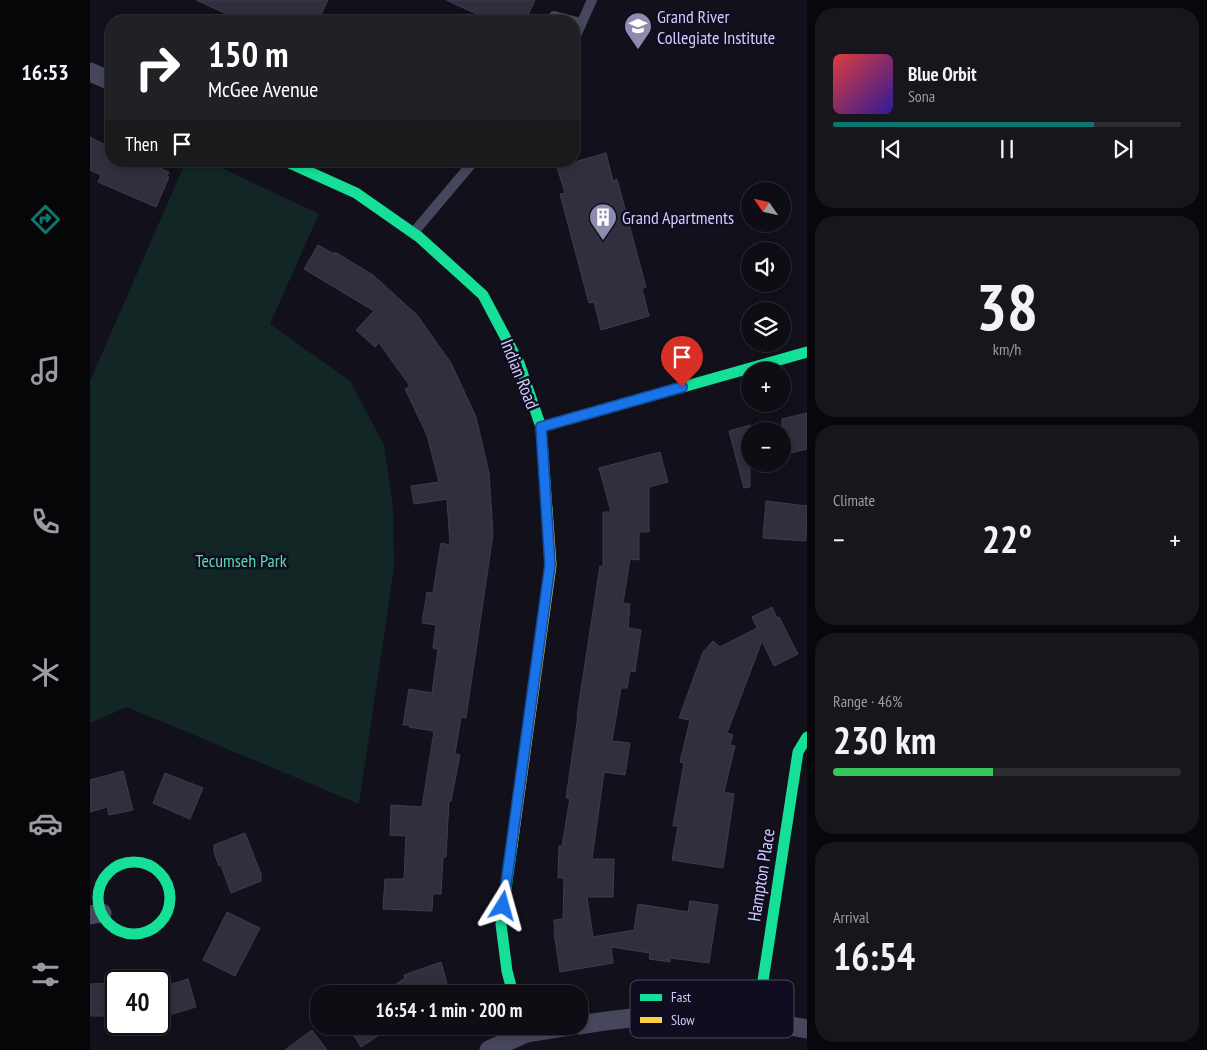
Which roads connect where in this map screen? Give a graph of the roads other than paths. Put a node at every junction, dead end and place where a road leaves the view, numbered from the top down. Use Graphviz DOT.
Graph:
graph roads {
  1 [pos="592,0"];
  2 [pos="581,23"];
  3 [pos="90,72"];
  4 [pos="105,78"];
  5 [pos="298,167"];
  6 [pos="469,167"];
  7 [pos="413,232"];
  8 [pos="807,352"];
  9 [pos="541,427"];
  10 [pos="807,738"];
  11 [pos="96,914"];
  12 [pos="763,980"];
  13 [pos="510,985"];
  14 [pos="630,1017"];
  15 [pos="588,1024"];
  16 [pos="794,1027"];
  17 [pos="807,1029"];
  18 [pos="515,1035"];
  19 [pos="489,1050"];
  1 -- 2 [label="lane"];
  3 -- 4 [label="street"];
  5 -- 7 [label="street, Indian Road"];
  6 -- 7 [label="lane"];
  7 -- 9 [label="street, Indian Road"];
  8 -- 9 [label="street"];
  9 -- 13 [label="street, Indian Road"];
  10 -- 12 [label="street, Hampton Place"];
  11 -- 11 [label="street"];
  14 -- 15 [label="street"];
  16 -- 17 [label="street"];
  18 -- 19 [label="street"];
}
